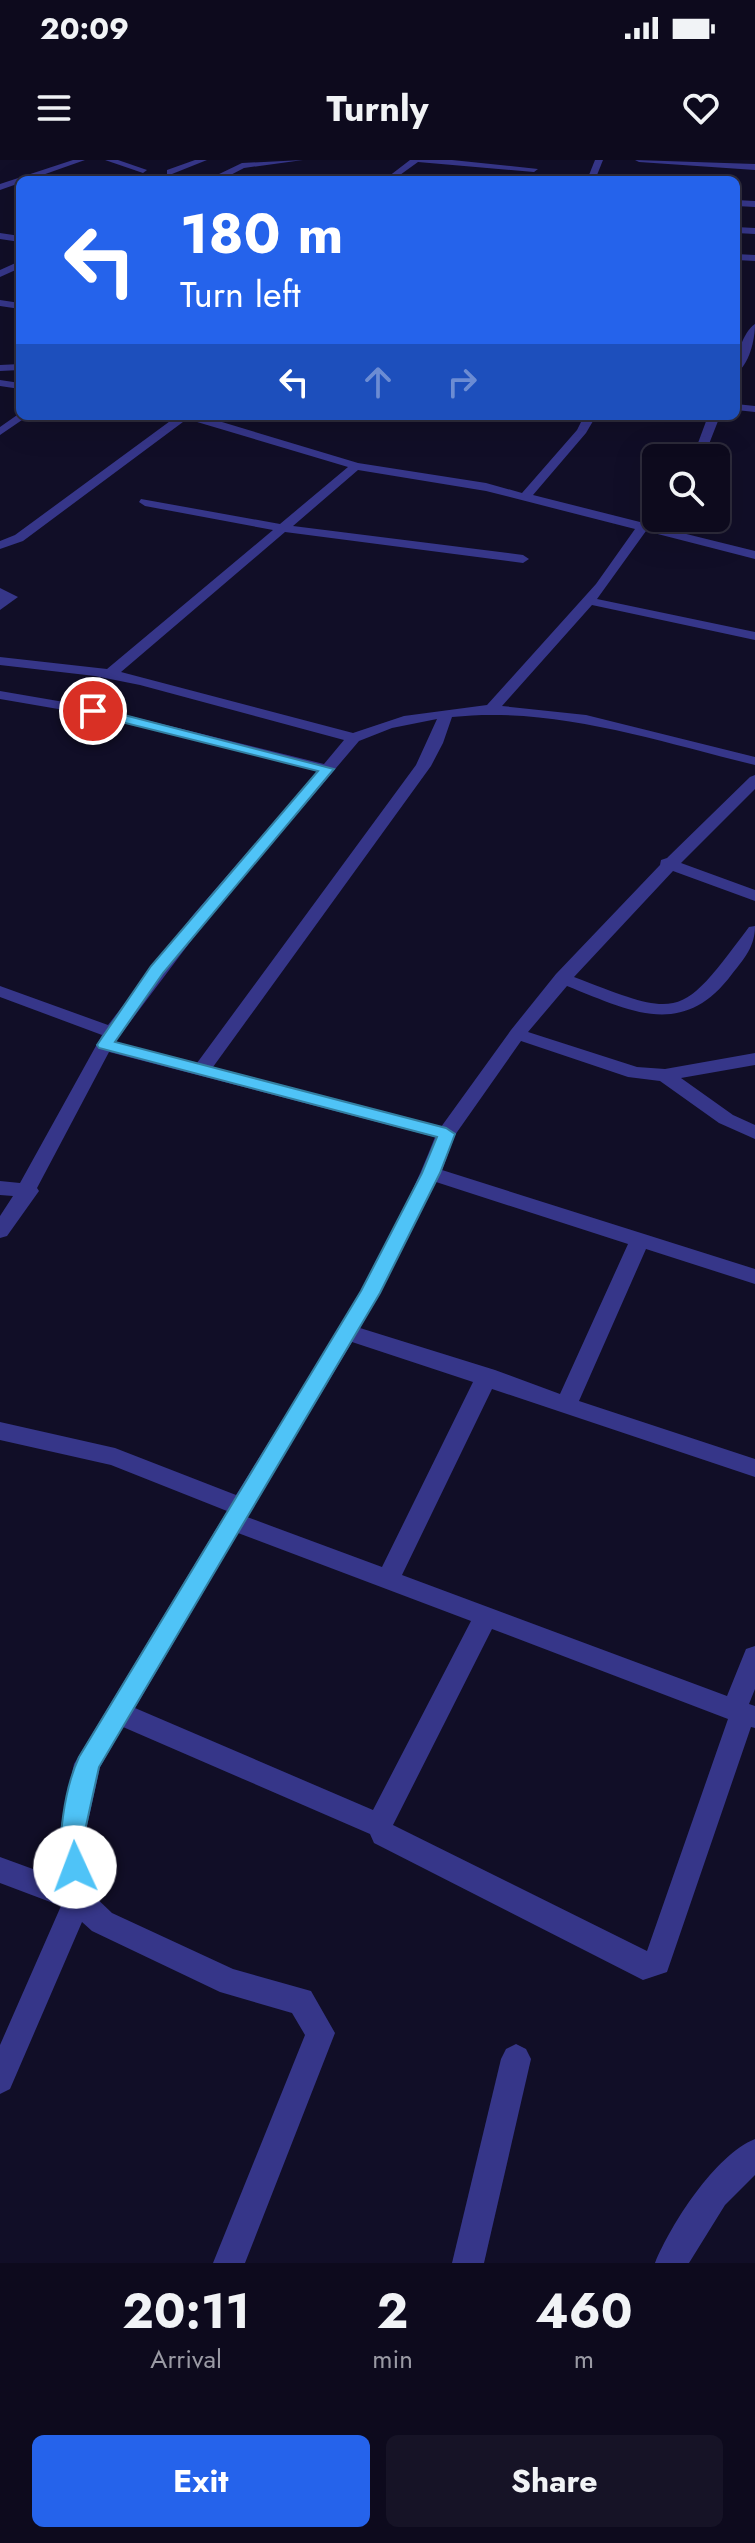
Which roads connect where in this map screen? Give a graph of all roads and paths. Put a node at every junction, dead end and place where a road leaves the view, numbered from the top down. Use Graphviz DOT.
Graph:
graph roads {
  1 [pos="81,160"];
  2 [pos="109,160"];
  3 [pos="203,160"];
  4 [pos="299,160"];
  5 [pos="417,160"];
  6 [pos="544,160"];
  7 [pos="639,160"];
  8 [pos="132,162"];
  9 [pos="152,165"];
  10 [pos="755,167"];
  11 [pos="534,169"];
  12 [pos="162,174"];
  13 [pos="144,175"];
  14 [pos="31,176"];
  15 [pos="184,176"];
  16 [pos="222,176"];
  17 [pos="394,176"];
  18 [pos="530,176"];
  19 [pos="752,324"];
  20 [pos="752,340"];
  21 [pos="16,420"];
  22 [pos="179,420"];
  23 [pos="203,420"];
  24 [pos="587,420"];
  25 [pos="712,420"];
  26 [pos="0,432"];
  27 [pos="703,444"];
  28 [pos="356,466"];
  29 [pos="525,497"];
  30 [pos="145,502"];
  31 [pos="282,528"];
  32 [pos="642,529"];
  33 [pos="642,532"];
  34 [pos="653,532"];
  35 [pos="0,545"];
  36 [pos="755,555"];
  37 [pos="523,559"];
  38 [pos="0,592"];
  39 [pos="589,601"];
  40 [pos="0,606"];
  41 [pos="755,636"];
  42 [pos="0,661"];
  43 [pos="110,674"];
  44 [pos="0,695"];
  45 [pos="491,709"];
  46 [pos="446,713"];
  47 [pos="354,738"];
  48 [pos="755,761"];
  49 [pos="327,769"];
  50 [pos="755,780"];
  51 [pos="667,863"];
  52 [pos="755,896"];
  53 [pos="755,931"];
  54 [pos="562,978"];
  55 [pos="0,991"];
  56 [pos="517,1034"];
  57 [pos="109,1039"];
  58 [pos="755,1059"];
  59 [pos="202,1070"];
  60 [pos="665,1075"];
  61 [pos="755,1133"];
  62 [pos="446,1134"];
  63 [pos="431,1173"];
  64 [pos="0,1188"];
  65 [pos="29,1191"];
  66 [pos="0,1231"];
  67 [pos="640,1240"];
  68 [pos="755,1277"];
  69 [pos="347,1332"];
  70 [pos="487,1376"];
  71 [pos="567,1403"];
  72 [pos="0,1431"];
  73 [pos="755,1468"];
  74 [pos="238,1515"];
  75 [pos="388,1579"];
  76 [pos="486,1616"];
  77 [pos="755,1657"];
  78 [pos="117,1712"];
  79 [pos="744,1714"];
  80 [pos="379,1825"];
  81 [pos="0,1870"];
  82 [pos="78,1899"];
  83 [pos="516,2059"];
  84 [pos="0,2079"];
  85 [pos="755,2154"];
  86 [pos="229,2263"];
  87 [pos="468,2263"];
  88 [pos="671,2263"];
  1 -- 14 [label="street"];
  2 -- 8 [label="street"];
  3 -- 12 [label="street"];
  4 -- 16 [label="street"];
  5 -- 11 [label="street"];
  5 -- 17 [label="street"];
  6 -- 11 [label="street"];
  7 -- 10 [label="street"];
  8 -- 13 [label="street"];
  9 -- 13 [label="street"];
  11 -- 18 [label="street"];
  12 -- 13 [label="street"];
  12 -- 15 [label="street"];
  19 -- 20 [label="street"];
  21 -- 26 [label="street"];
  22 -- 35 [label="street"];
  23 -- 28 [label="street"];
  24 -- 29 [label="street"];
  25 -- 27 [label="street"];
  28 -- 29 [label="street"];
  28 -- 31 [label="street"];
  29 -- 32 [label="street"];
  30 -- 31 [label="street"];
  31 -- 37 [label="street"];
  31 -- 43 [label="street"];
  33 -- 39 [label="street"];
  34 -- 36 [label="street"];
  38 -- 40 [label="street"];
  39 -- 41 [label="street"];
  39 -- 45 [label="street"];
  42 -- 43 [label="street"];
  43 -- 47 [label="street"];
  44 -- 49 [label="street"];
  45 -- 46 [label="street"];
  45 -- 48 [label="street"];
  46 -- 47 [label="street"];
  46 -- 59 [label="street"];
  47 -- 49 [label="street"];
  49 -- 57 [label="street"];
  50 -- 51 [label="street"];
  51 -- 52 [label="street"];
  51 -- 54 [label="street"];
  53 -- 54 [label="street"];
  54 -- 56 [label="street"];
  55 -- 57 [label="street"];
  56 -- 60 [label="street"];
  56 -- 62 [label="street"];
  57 -- 59 [label="street"];
  57 -- 65 [label="street"];
  58 -- 60 [label="street"];
  59 -- 62 [label="street"];
  60 -- 61 [label="street"];
  62 -- 63 [label="street"];
  63 -- 67 [label="street"];
  63 -- 69 [label="street"];
  64 -- 65 [label="street"];
  65 -- 66 [label="street"];
  67 -- 68 [label="street"];
  67 -- 71 [label="street"];
  69 -- 70 [label="street"];
  69 -- 74 [label="street"];
  70 -- 71 [label="street"];
  70 -- 75 [label="street"];
  71 -- 73 [label="street"];
  72 -- 74 [label="street"];
  74 -- 75 [label="street"];
  74 -- 78 [label="street"];
  75 -- 76 [label="street"];
  76 -- 79 [label="street"];
  76 -- 80 [label="street"];
  77 -- 79 [label="street"];
  78 -- 80 [label="street"];
  78 -- 82 [label="street"];
  79 -- 80 [label="street"];
  81 -- 82 [label="street"];
  82 -- 84 [label="street"];
  82 -- 86 [label="street"];
  83 -- 87 [label="street"];
  85 -- 88 [label="street"];
}
